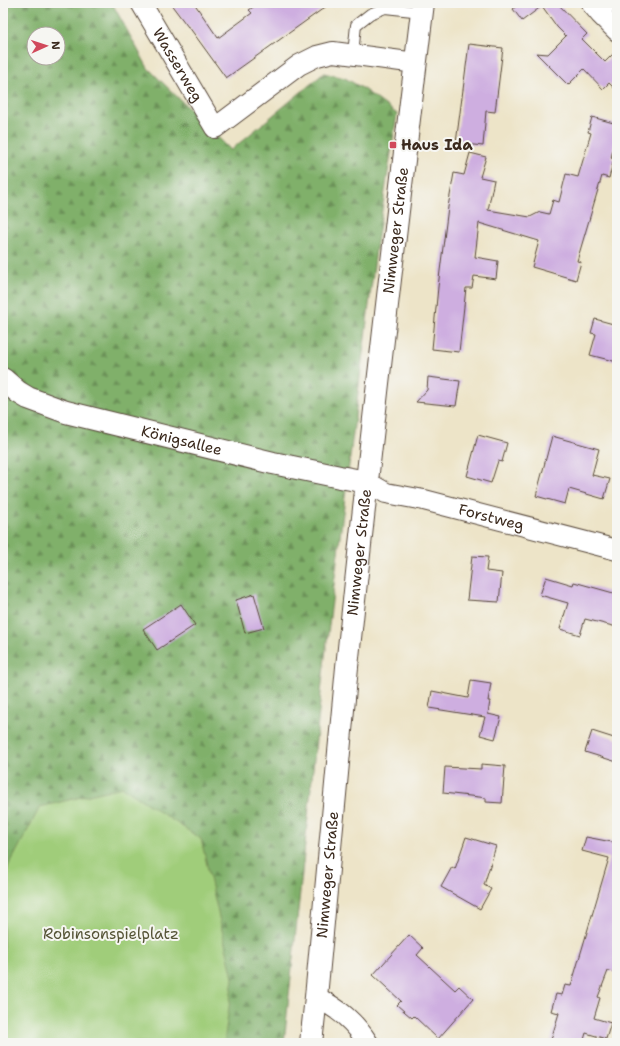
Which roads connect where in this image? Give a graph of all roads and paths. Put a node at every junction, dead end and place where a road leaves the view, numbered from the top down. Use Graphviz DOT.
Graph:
graph roads {
  1 [pos="141,3"];
  2 [pos="423,7"];
  3 [pos="602,7"];
  4 [pos="617,30"];
  5 [pos="353,54"];
  6 [pos="416,62"];
  7 [pos="5,384"];
  8 [pos="367,482"];
  9 [pos="617,550"];
  10 [pos="316,998"];
  11 [pos="311,1043"];
  12 [pos="368,1043"];
  1 -- 5 [label="street, Wasserweg"];
  2 -- 5 [label="lane"];
  2 -- 6 [label="main road, Nimweger Straße"];
  3 -- 4 [label="street"];
  5 -- 6 [label="street"];
  6 -- 8 [label="main road, Nimweger Straße"];
  7 -- 8 [label="main road, Königsallee"];
  8 -- 9 [label="street, Forstweg"];
  8 -- 10 [label="main road, Nimweger Straße"];
  10 -- 11 [label="main road, Nimweger Straße"];
  10 -- 12 [label="street"];
}
